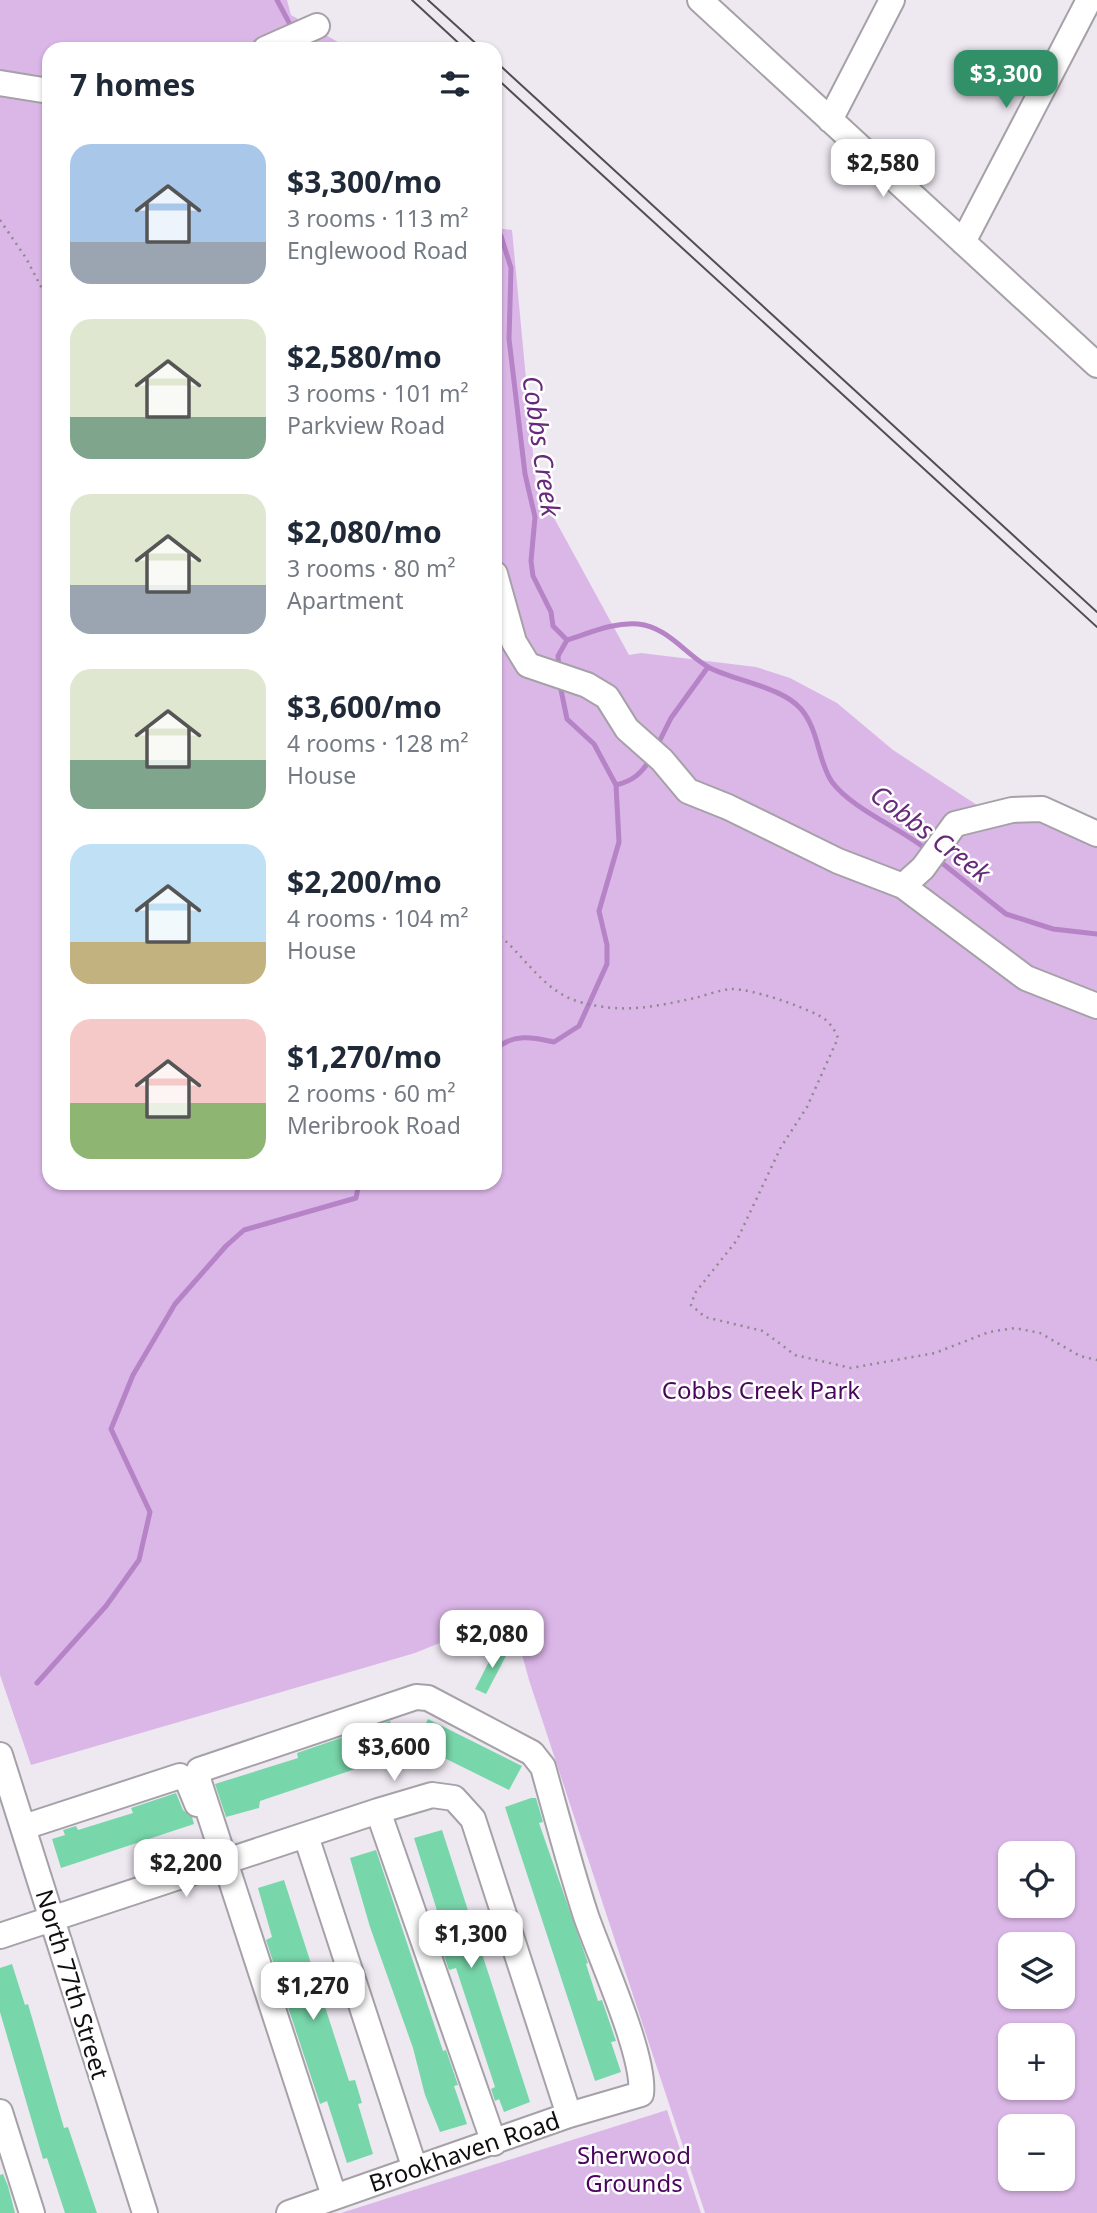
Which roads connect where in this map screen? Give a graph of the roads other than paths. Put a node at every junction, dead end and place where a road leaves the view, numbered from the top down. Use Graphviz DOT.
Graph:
graph roads {
  1 [pos="700,0"];
  2 [pos="892,0"];
  3 [pos="1089,0"];
  4 [pos="317,26"];
  5 [pos="281,42"];
  6 [pos="0,83"];
  7 [pos="42,90"];
  8 [pos="830,120"];
  9 [pos="962,242"];
  10 [pos="1097,365"];
  11 [pos="502,599"];
  12 [pos="1097,834"];
  13 [pos="903,886"];
  14 [pos="1097,1006"];
  15 [pos="1,1760"];
  16 [pos="378,1811"];
  17 [pos="23,1827"];
  18 [pos="306,1836"];
  19 [pos="221,1863"];
  20 [pos="51,1919"];
  21 [pos="0,1936"];
  22 [pos="0,2112"];
  23 [pos="569,2115"];
  24 [pos="494,2143"];
  25 [pos="415,2169"];
  26 [pos="334,2196"];
  27 [pos="32,2213"];
  28 [pos="145,2213"];
  29 [pos="289,2213"];
  1 -- 8 [label="street"];
  2 -- 8 [label="street"];
  3 -- 9 [label="street"];
  4 -- 5 [label="street"];
  6 -- 7 [label="street"];
  8 -- 9 [label="street"];
  9 -- 10 [label="street"];
  11 -- 13 [label="street"];
  12 -- 13 [label="street"];
  13 -- 14 [label="street"];
  15 -- 17 [label="street, North 77th Street"];
  16 -- 18 [label="street"];
  16 -- 23 [label="street"];
  16 -- 24 [label="street"];
  17 -- 19 [label="street"];
  17 -- 20 [label="street, North 77th Street"];
  18 -- 19 [label="street"];
  18 -- 25 [label="street"];
  19 -- 20 [label="street"];
  19 -- 23 [label="street, Brookhaven Road"];
  19 -- 26 [label="street"];
  20 -- 21 [label="street"];
  20 -- 28 [label="street, North 77th Street"];
  22 -- 27 [label="street"];
  23 -- 24 [label="street, Brookhaven Road"];
  24 -- 25 [label="street, Brookhaven Road"];
  25 -- 26 [label="street, Brookhaven Road"];
  26 -- 29 [label="street, Brookhaven Road"];
}
